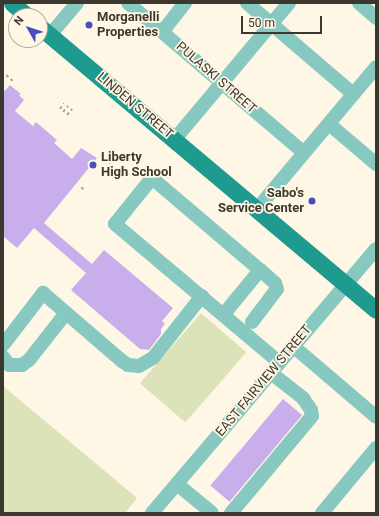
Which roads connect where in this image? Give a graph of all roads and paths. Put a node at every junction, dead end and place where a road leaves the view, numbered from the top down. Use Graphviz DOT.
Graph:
graph roads {
  1 [pos="77,3"];
  2 [pos="128,3"];
  3 [pos="185,3"];
  4 [pos="247,3"];
  5 [pos="289,3"];
  6 [pos="359,3"];
  7 [pos="376,18"];
  8 [pos="272,24"];
  9 [pos="48,28"];
  10 [pos="163,31"];
  11 [pos="48,34"];
  12 [pos="376,68"];
  13 [pos="6,74"];
  14 [pos="13,81"];
  15 [pos="222,83"];
  16 [pos="354,94"];
  17 [pos="64,103"];
  18 [pos="68,106"];
  19 [pos="60,108"];
  20 [pos="72,109"];
  21 [pos="64,112"];
  22 [pos="67,115"];
  23 [pos="329,124"];
  24 [pos="174,140"];
  25 [pos="304,153"];
  26 [pos="100,155"];
  27 [pos="110,163"];
  28 [pos="376,164"];
  29 [pos="81,187"];
  30 [pos="84,190"];
  31 [pos="257,209"];
  32 [pos="376,249"];
  33 [pos="260,270"];
  34 [pos="346,285"];
  35 [pos="202,296"];
  36 [pos="376,310"];
  37 [pos="66,313"];
  38 [pos="224,314"];
  39 [pos="252,322"];
  40 [pos="3,344"];
  41 [pos="292,346"];
  42 [pos="3,357"];
  43 [pos="275,368"];
  44 [pos="376,417"];
  45 [pos="376,448"];
  46 [pos="177,484"];
  47 [pos="152,513"];
  48 [pos="212,513"];
  49 [pos="231,513"];
  50 [pos="322,513"];
  1 -- 9 [label="street"];
  2 -- 10 [label="street, PULASKI STREET"];
  3 -- 10 [label="street"];
  4 -- 8 [label="street"];
  5 -- 8 [label="street"];
  6 -- 7 [label="street"];
  8 -- 15 [label="street"];
  8 -- 16 [label="street"];
  10 -- 15 [label="street, PULASKI STREET"];
  11 -- 24 [label="main road, LINDEN STREET"];
  12 -- 16 [label="street"];
  13 -- 14 [label="path"];
  15 -- 24 [label="street"];
  15 -- 25 [label="street, PULASKI STREET"];
  16 -- 23 [label="street"];
  17 -- 19 [label="path"];
  18 -- 21 [label="path"];
  20 -- 22 [label="path"];
  23 -- 25 [label="street"];
  23 -- 28 [label="street"];
  24 -- 31 [label="main road, LINDEN STREET"];
  25 -- 31 [label="street"];
  26 -- 27 [label="path"];
  29 -- 30 [label="path"];
  31 -- 34 [label="main road, LINDEN STREET"];
  32 -- 34 [label="street, EAST FAIRVIEW STREET"];
  33 -- 35 [label="street"];
  33 -- 38 [label="street"];
  33 -- 39 [label="street"];
  34 -- 36 [label="main road, LINDEN STREET"];
  34 -- 41 [label="street, EAST FAIRVIEW STREET"];
  35 -- 37 [label="street"];
  35 -- 38 [label="street"];
  37 -- 40 [label="street"];
  37 -- 42 [label="street"];
  38 -- 43 [label="street"];
  41 -- 43 [label="street, EAST FAIRVIEW STREET"];
  41 -- 44 [label="street"];
  43 -- 46 [label="street, EAST FAIRVIEW STREET"];
  43 -- 49 [label="street"];
  45 -- 50 [label="street"];
  46 -- 47 [label="street, EAST FAIRVIEW STREET"];
  46 -- 48 [label="street"];
}
